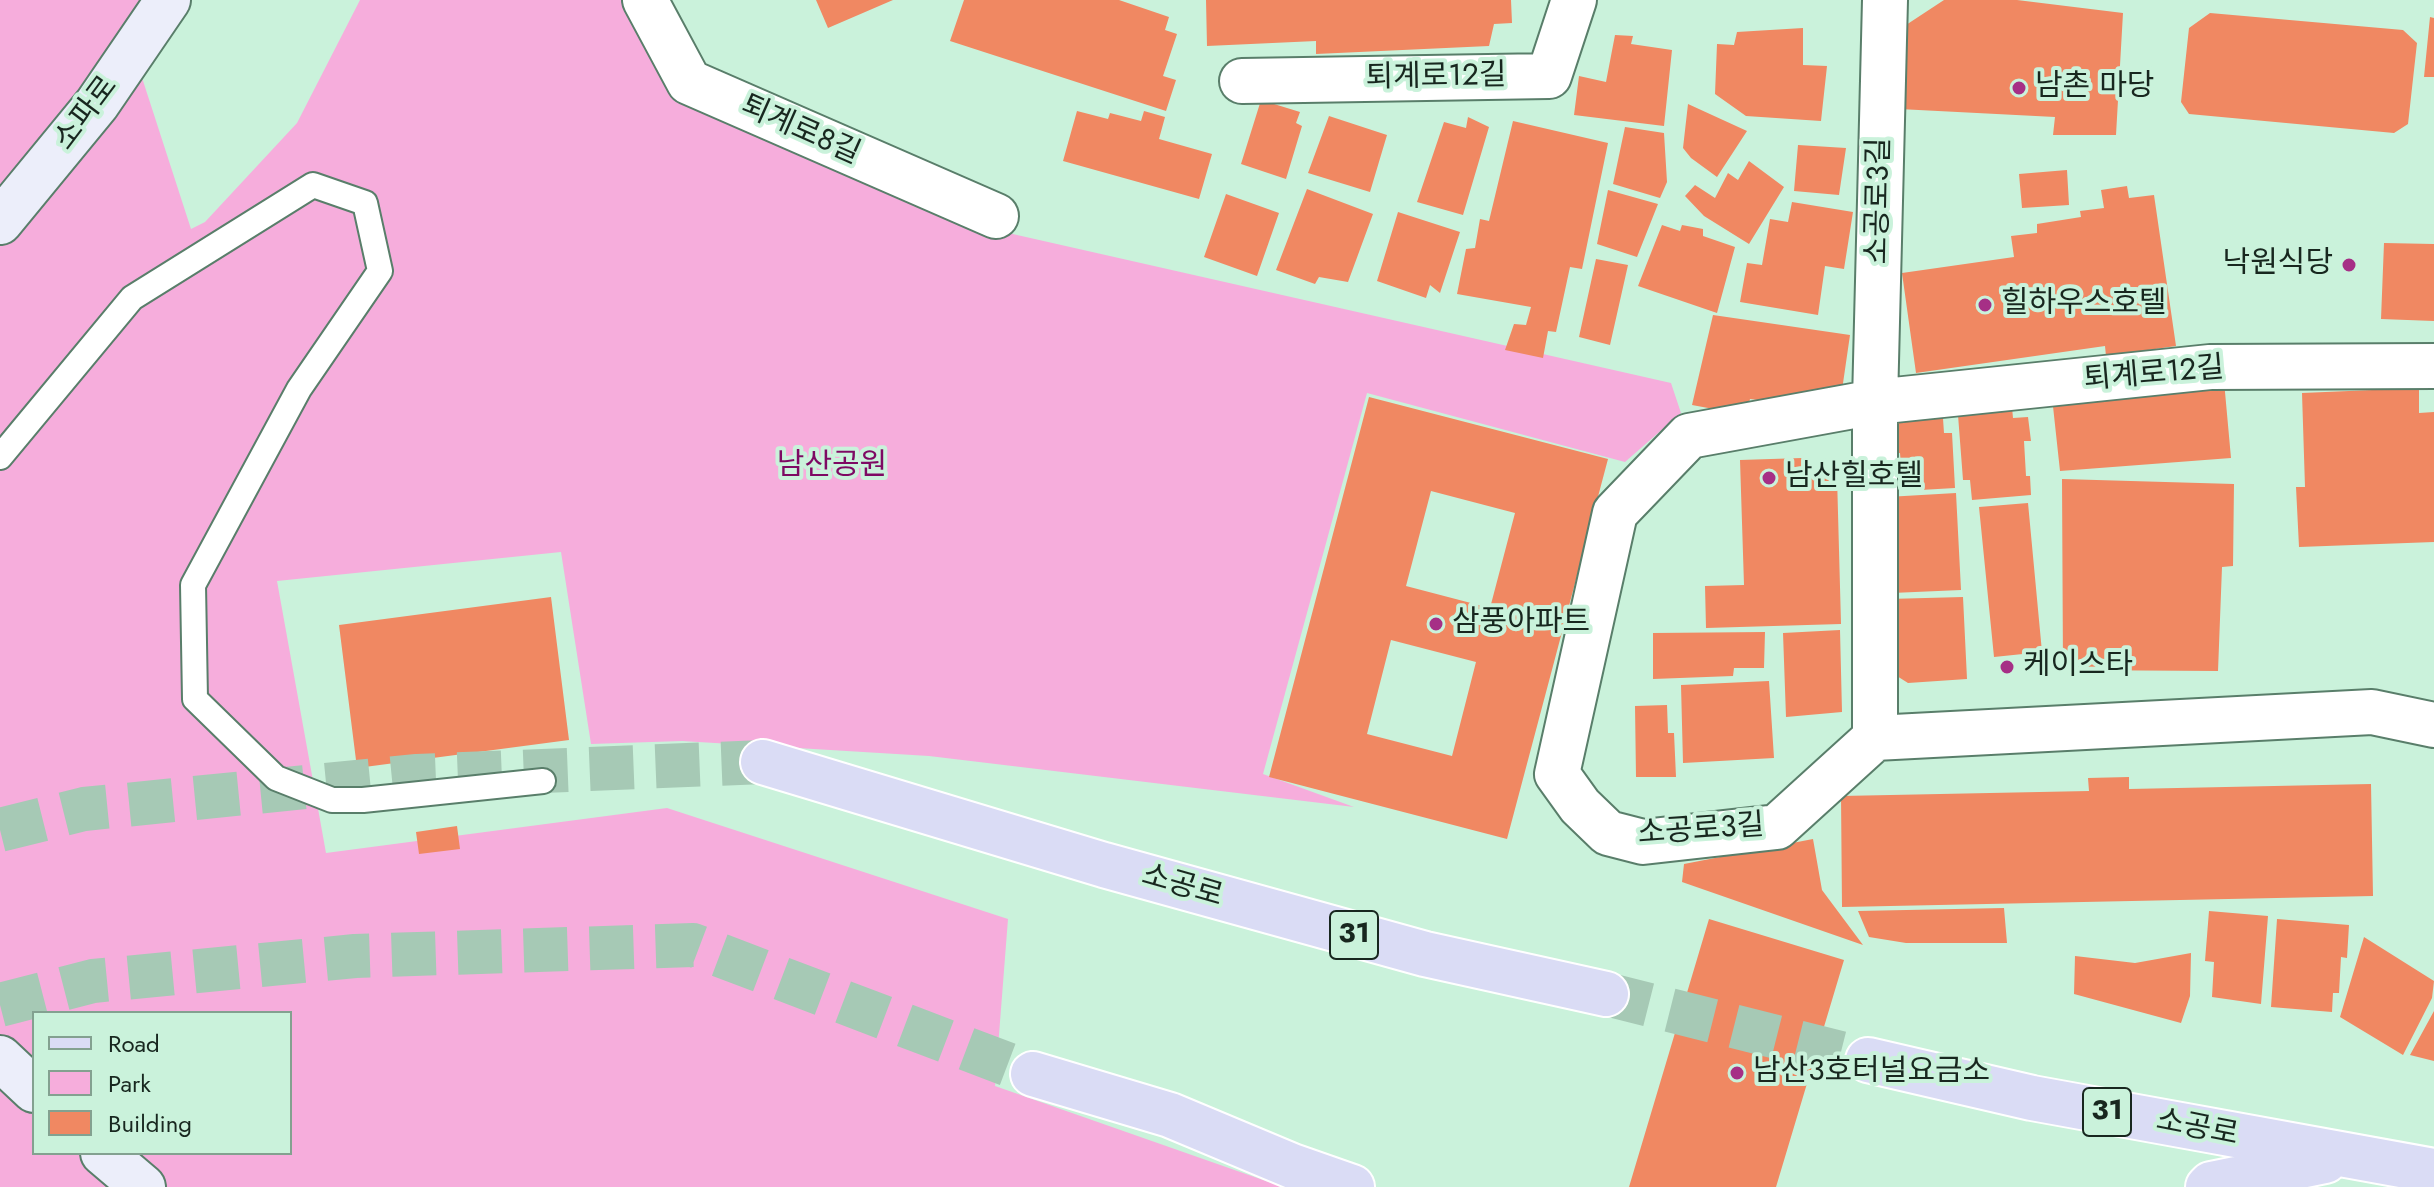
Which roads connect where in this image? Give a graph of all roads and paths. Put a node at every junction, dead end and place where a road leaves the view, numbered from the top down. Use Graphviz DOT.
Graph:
graph roads {
  1 [pos="168,0"];
  2 [pos="645,0"];
  3 [pos="1574,0"];
  4 [pos="1885,0"];
  5 [pos="1242,81"];
  6 [pos="996,216"];
  7 [pos="0,222"];
  8 [pos="2434,366"];
  9 [pos="1875,402"];
  10 [pos="0,457"];
  11 [pos="2434,725"];
  12 [pos="1875,738"];
  13 [pos="763,762"];
  14 [pos="543,781"];
  15 [pos="1606,994"];
  16 [pos="0,1058"];
  17 [pos="1868,1060"];
  18 [pos="1033,1074"];
  19 [pos="32,1088"];
  20 [pos="105,1155"];
  21 [pos="2347,1157"];
  22 [pos="2434,1171"];
  23 [pos="143,1187"];
  24 [pos="1352,1187"];
  25 [pos="2208,1187"];
  1 -- 7 [label="street, 소파로"];
  2 -- 6 [label="street, 퇴계로8길"];
  3 -- 5 [label="street, 퇴계로12길"];
  4 -- 9 [label="street, 소공로3길"];
  8 -- 9 [label="street, 퇴계로12길"];
  9 -- 12 [label="street, 소공로3길"];
  9 -- 12 [label="street, 소공로3길"];
  10 -- 14 [label="lane"];
  11 -- 12 [label="street"];
  13 -- 15 [label="main road, 소공로 / 31"];
  16 -- 19 [label="street"];
  17 -- 21 [label="main road, 소공로 / 31"];
  18 -- 24 [label="main road"];
  20 -- 23 [label="street"];
  21 -- 22 [label="main road, 소공로 / 31"];
  21 -- 25 [label="main road"];
}
